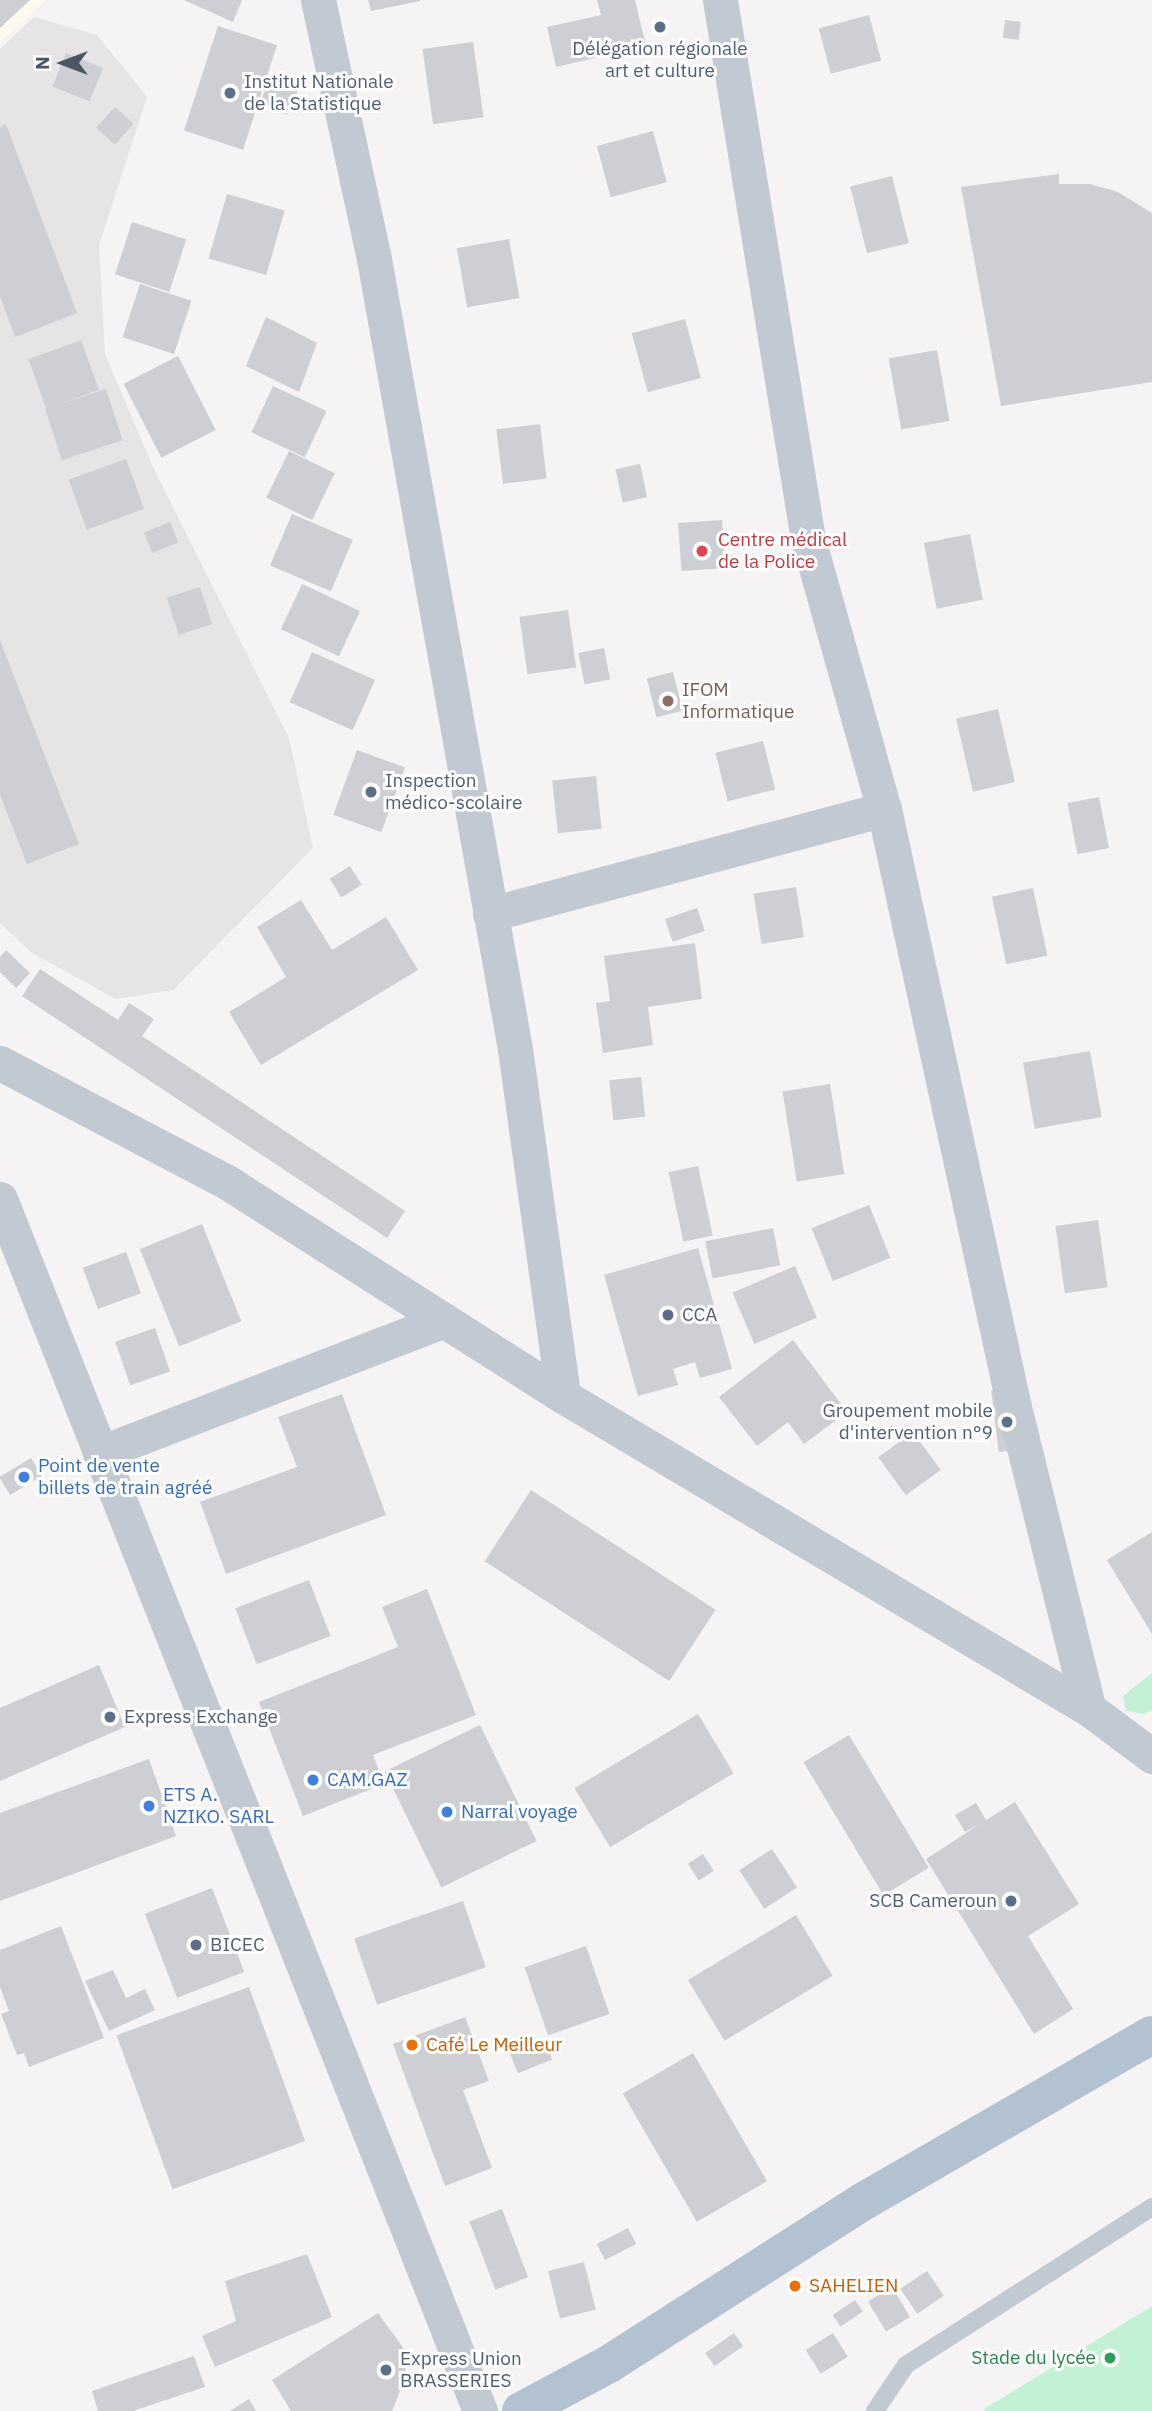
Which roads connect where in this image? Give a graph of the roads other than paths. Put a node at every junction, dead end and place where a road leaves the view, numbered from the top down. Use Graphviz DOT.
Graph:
graph roads {
  1 [pos="318,0"];
  2 [pos="720,0"];
  3 [pos="884,809"];
  4 [pos="491,914"];
  5 [pos="0,1063"];
  6 [pos="0,1199"];
  7 [pos="444,1320"];
  8 [pos="563,1396"];
  9 [pos="100,1453"];
  10 [pos="1089,1709"];
  11 [pos="1152,1756"];
  12 [pos="1152,2035"];
  13 [pos="1152,2207"];
  14 [pos="480,2411"];
  15 [pos="521,2411"];
  16 [pos="875,2411"];
  1 -- 4 [label="street"];
  2 -- 3 [label="street"];
  3 -- 4 [label="street"];
  3 -- 10 [label="street"];
  4 -- 8 [label="street"];
  5 -- 7 [label="street"];
  6 -- 9 [label="street"];
  7 -- 8 [label="street"];
  7 -- 9 [label="street"];
  8 -- 10 [label="street"];
  9 -- 14 [label="street"];
  10 -- 11 [label="street"];
  12 -- 15 [label="main road"];
  13 -- 16 [label="lane"];
}
